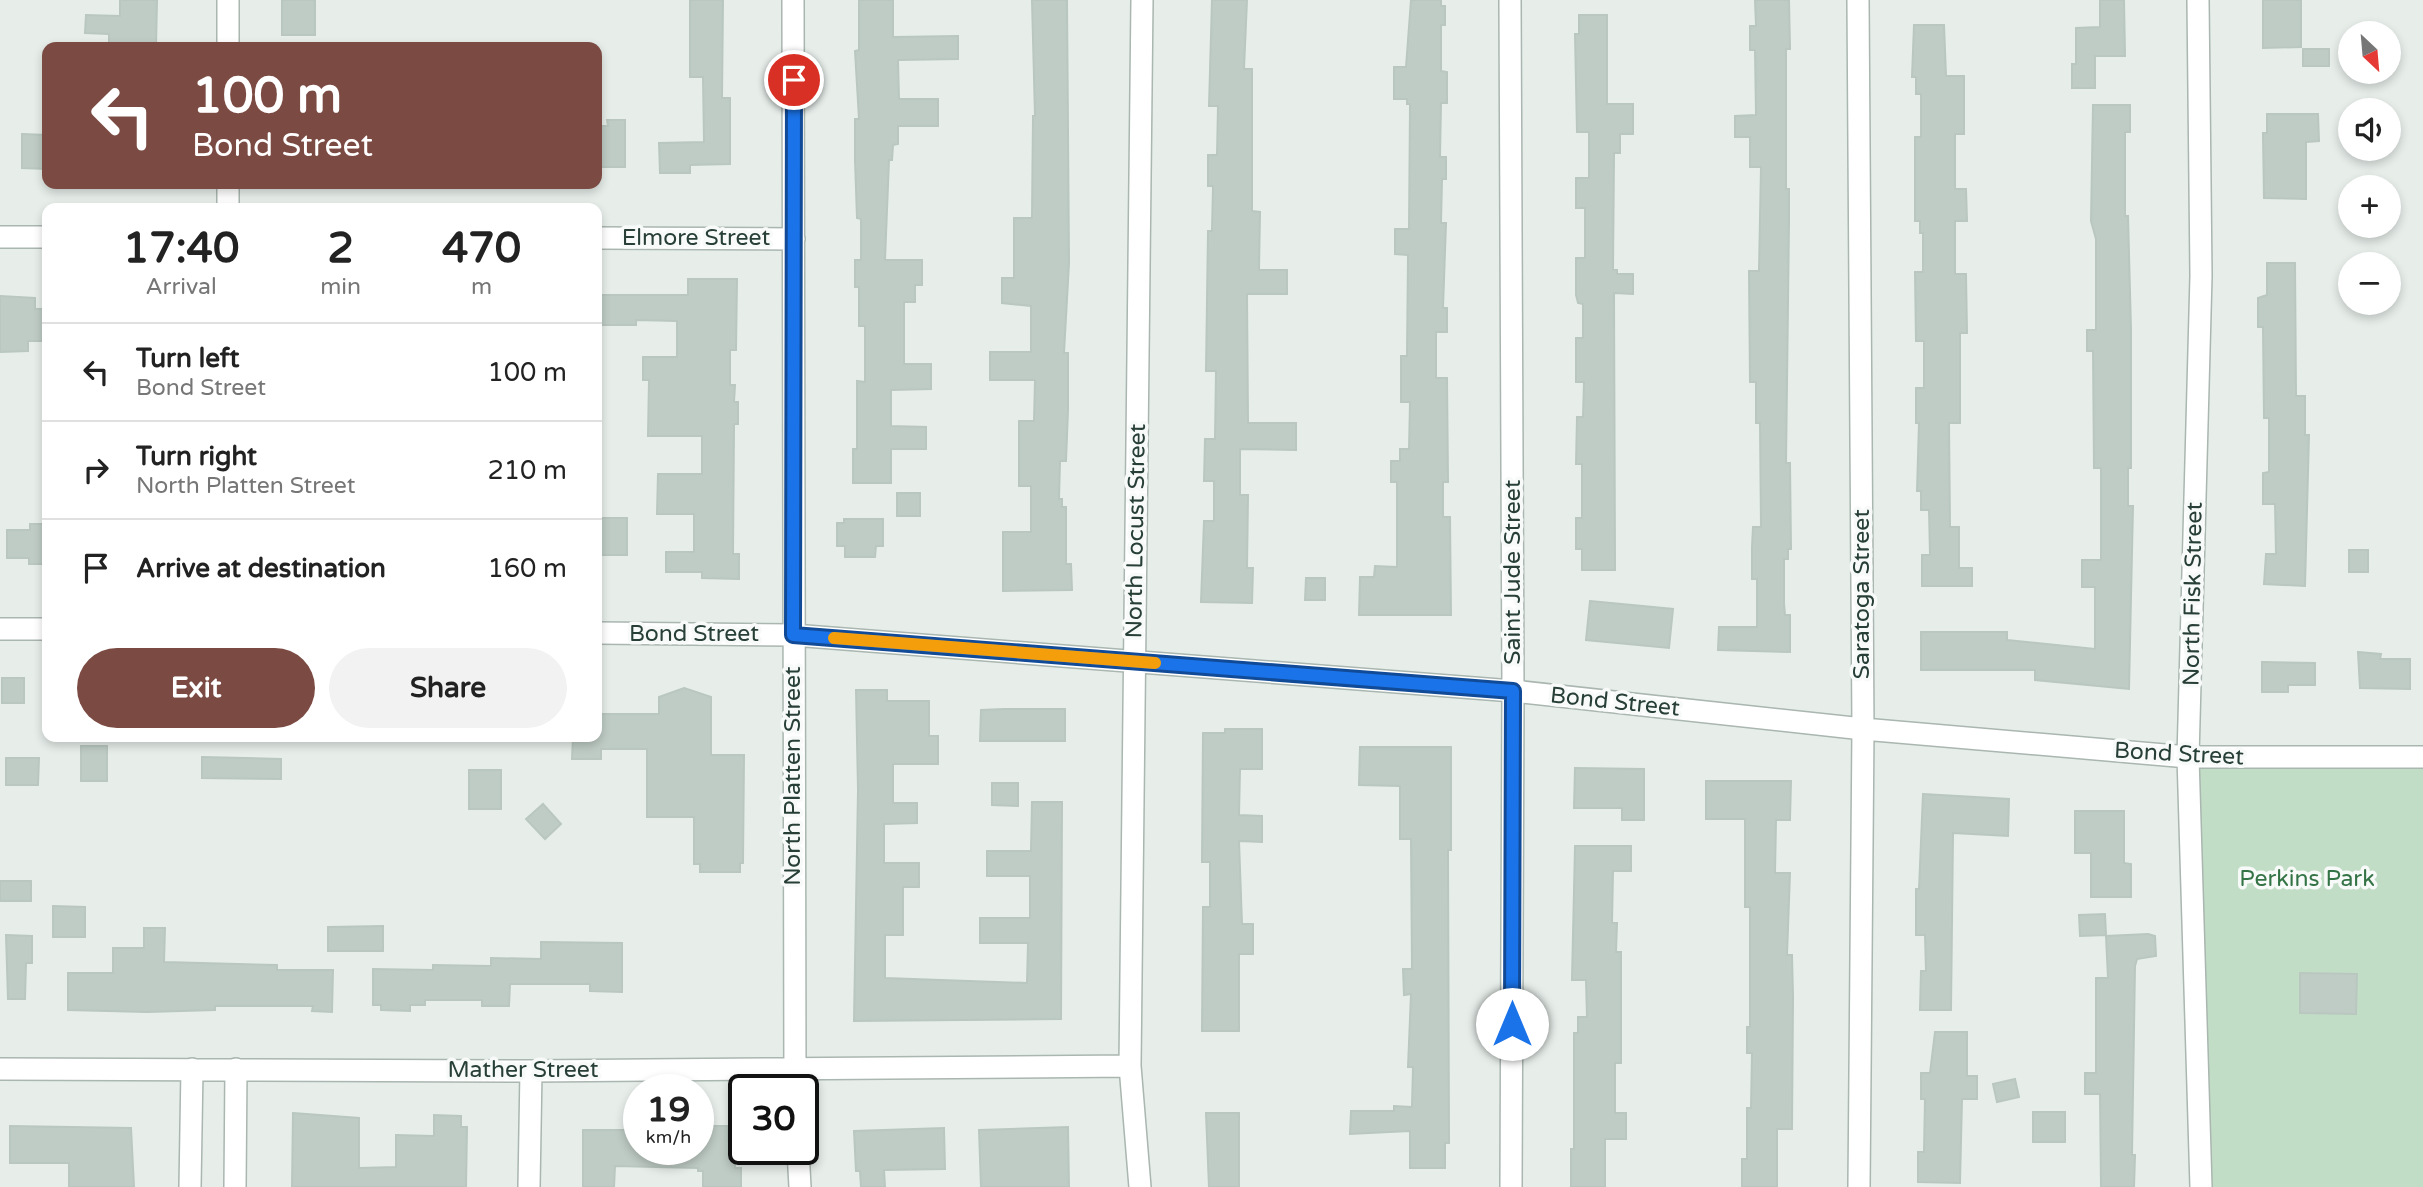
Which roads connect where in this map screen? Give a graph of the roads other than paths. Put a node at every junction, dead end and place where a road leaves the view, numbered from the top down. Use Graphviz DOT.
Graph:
graph roads {
  1 [pos="228,0"];
  2 [pos="793,0"];
  3 [pos="1142,0"];
  4 [pos="1510,0"];
  5 [pos="1858,0"];
  6 [pos="2198,0"];
  7 [pos="228,42"];
  8 [pos="0,237"];
  9 [pos="42,237"];
  10 [pos="602,238"];
  11 [pos="794,239"];
  12 [pos="0,629"];
  13 [pos="42,629"];
  14 [pos="602,633"];
  15 [pos="793,635"];
  16 [pos="1135,662"];
  17 [pos="1513,691"];
  18 [pos="1863,729"];
  19 [pos="2189,757"];
  20 [pos="2423,757"];
  21 [pos="1130,1066"];
  22 [pos="794,1067"];
  23 [pos="0,1069"];
  24 [pos="192,1069"];
  25 [pos="236,1069"];
  26 [pos="531,1071"];
  27 [pos="794,1074"];
  28 [pos="799,1165"];
  29 [pos="190,1187"];
  30 [pos="235,1187"];
  31 [pos="529,1187"];
  32 [pos="800,1187"];
  33 [pos="1140,1187"];
  34 [pos="1511,1187"];
  35 [pos="1859,1187"];
  36 [pos="2202,1187"];
  1 -- 7 [label="street"];
  2 -- 11 [label="street, North Platten Street"];
  3 -- 16 [label="street, North Locust Street"];
  4 -- 17 [label="street, Saint Jude Street"];
  5 -- 18 [label="street, Saratoga Street"];
  6 -- 19 [label="street, North Fisk Street"];
  8 -- 9 [label="street"];
  10 -- 11 [label="street, Elmore Street"];
  11 -- 15 [label="street, North Platten Street"];
  12 -- 13 [label="street"];
  14 -- 15 [label="street, Bond Street"];
  15 -- 16 [label="street, Bond Street"];
  15 -- 22 [label="street, North Platten Street"];
  16 -- 17 [label="street, Bond Street"];
  16 -- 21 [label="street, North Locust Street"];
  17 -- 18 [label="street, Bond Street"];
  17 -- 34 [label="street, Saint Jude Street"];
  18 -- 19 [label="street, Bond Street"];
  18 -- 35 [label="street, Saratoga Street"];
  19 -- 20 [label="street, Bond Street"];
  19 -- 36 [label="street, North Fisk Street"];
  21 -- 22 [label="street, Mather Street"];
  21 -- 33 [label="street, North Locust Street"];
  22 -- 26 [label="street, Mather Street"];
  22 -- 27 [label="street, North Platten Street"];
  23 -- 24 [label="street, Mather Street"];
  24 -- 25 [label="street, Mather Street"];
  24 -- 29 [label="street"];
  25 -- 26 [label="street, Mather Street"];
  25 -- 30 [label="street"];
  26 -- 31 [label="street"];
  28 -- 32 [label="street"];
}
